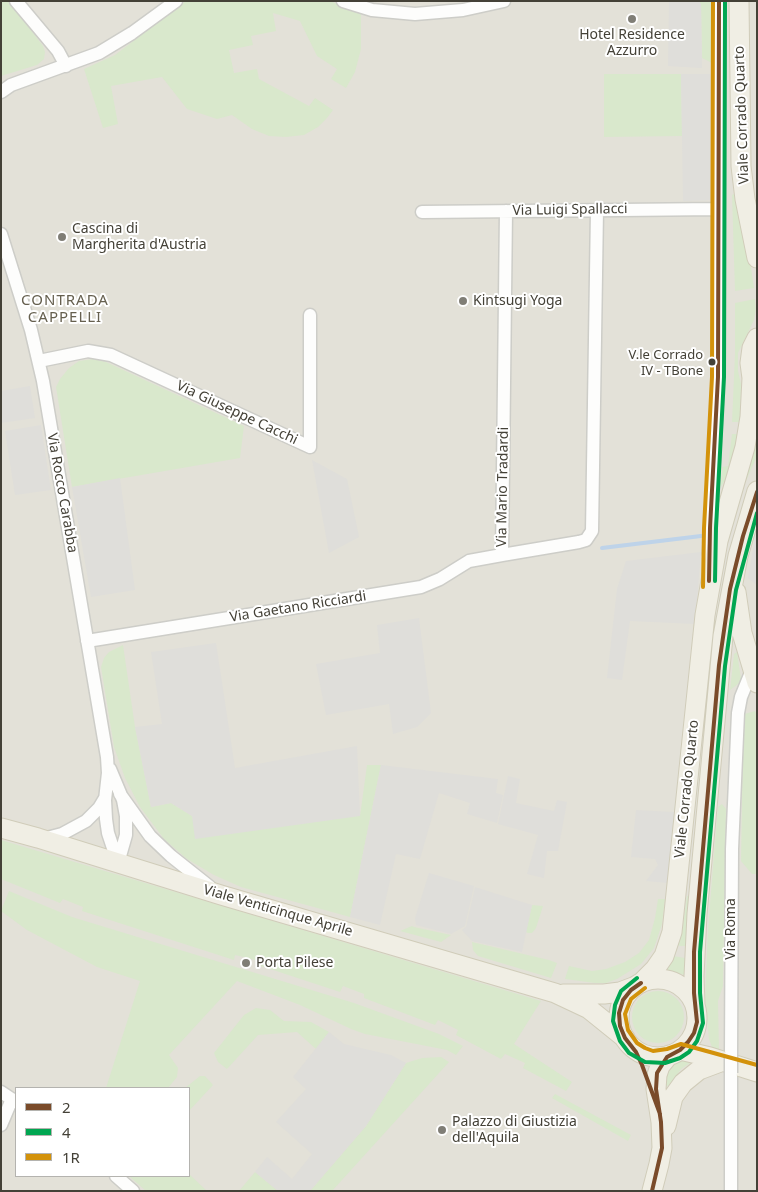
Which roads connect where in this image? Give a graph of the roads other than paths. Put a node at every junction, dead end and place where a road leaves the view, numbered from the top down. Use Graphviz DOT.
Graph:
graph roads {
  1 [pos="16,1"];
  2 [pos="176,1"];
  3 [pos="343,1"];
  4 [pos="476,1"];
  5 [pos="504,1"];
  6 [pos="719,1"];
  7 [pos="739,1"];
  8 [pos="438,7"];
  9 [pos="66,66"];
  10 [pos="4,87"];
  11 [pos="718,209"];
  12 [pos="597,210"];
  13 [pos="506,211"];
  14 [pos="422,212"];
  15 [pos="1,234"];
  16 [pos="757,258"];
  17 [pos="310,315"];
  18 [pos="757,338"];
  19 [pos="39,361"];
  20 [pos="754,384"];
  21 [pos="757,491"];
  22 [pos="502,556"];
  23 [pos="738,556"];
  24 [pos="709,587"];
  25 [pos="87,641"];
  26 [pos="754,676"];
  27 [pos="107,757"];
  28 [pos="106,793"];
  29 [pos="120,794"];
  30 [pos="1,828"];
  31 [pos="42,839"];
  32 [pos="118,863"];
  33 [pos="221,895"];
  34 [pos="639,984"];
  35 [pos="555,993"];
  36 [pos="695,1005"];
  37 [pos="629,1043"];
  38 [pos="675,1053"];
  39 [pos="728,1063"];
  40 [pos="757,1072"];
  41 [pos="10,1098"];
  42 [pos="658,1106"];
  43 [pos="1,1125"];
  44 [pos="661,1150"];
  45 [pos="117,1177"];
  46 [pos="132,1191"];
  47 [pos="652,1191"];
  48 [pos="731,1191"];
  1 -- 9 [label="street"];
  2 -- 9 [label="street"];
  3 -- 8 [label="street"];
  4 -- 8 [label="street"];
  5 -- 8 [label="street"];
  6 -- 11 [label="street, Viale Corrado Quarto"];
  7 -- 16 [label="main road, Viale Corrado Quarto"];
  9 -- 10 [label="street"];
  11 -- 12 [label="street, Via Luigi Spallacci"];
  11 -- 24 [label="street, Viale Corrado Quarto"];
  12 -- 13 [label="street, Via Luigi Spallacci"];
  12 -- 22 [label="street, Via Mario Tradardi"];
  13 -- 14 [label="street, Via Luigi Spallacci"];
  13 -- 22 [label="street, Via Mario Tradardi"];
  15 -- 19 [label="street, Via Rocco Carabba"];
  17 -- 19 [label="street, Via Giuseppe Cacchi"];
  18 -- 20 [label="main road, Viale Corrado Quarto"];
  19 -- 25 [label="street, Via Rocco Carabba"];
  20 -- 24 [label="main road, Viale Corrado Quarto"];
  21 -- 23 [label="main road, Viale Corrado Quarto"];
  22 -- 25 [label="street, Via Gaetano Ricciardi"];
  23 -- 26 [label="main road"];
  23 -- 36 [label="main road, Viale Corrado Quarto"];
  24 -- 34 [label="main road, Viale Corrado Quarto"];
  25 -- 27 [label="street, Via Rocco Carabba"];
  26 -- 39 [label="street, Via Roma"];
  27 -- 28 [label="street, Via Rocco Carabba"];
  27 -- 29 [label="street, Via Rocco Carabba"];
  28 -- 31 [label="street, Via Rocco Carabba"];
  28 -- 32 [label="street, Via Rocco Carabba"];
  29 -- 32 [label="street, Via Rocco Carabba"];
  29 -- 33 [label="street, Via Rocco Carabba"];
  30 -- 31 [label="main road, Viale Venticinque Aprile"];
  31 -- 32 [label="main road, Viale Venticinque Aprile"];
  32 -- 33 [label="main road, Viale Venticinque Aprile"];
  33 -- 35 [label="main road, Viale Venticinque Aprile"];
  34 -- 35 [label="main road, Viale Venticinque Aprile"];
  34 -- 36 [label="main road"];
  34 -- 37 [label="main road"];
  35 -- 37 [label="main road, Viale Venticinque Aprile"];
  36 -- 38 [label="main road"];
  37 -- 38 [label="main road"];
  37 -- 42 [label="main road"];
  38 -- 39 [label="main road"];
  38 -- 42 [label="main road"];
  39 -- 40 [label="main road"];
  39 -- 44 [label="main road"];
  39 -- 48 [label="street, Via Roma"];
  41 -- 43 [label="street"];
  42 -- 44 [label="main road"];
  44 -- 47 [label="main road"];
  45 -- 46 [label="street"];
}
